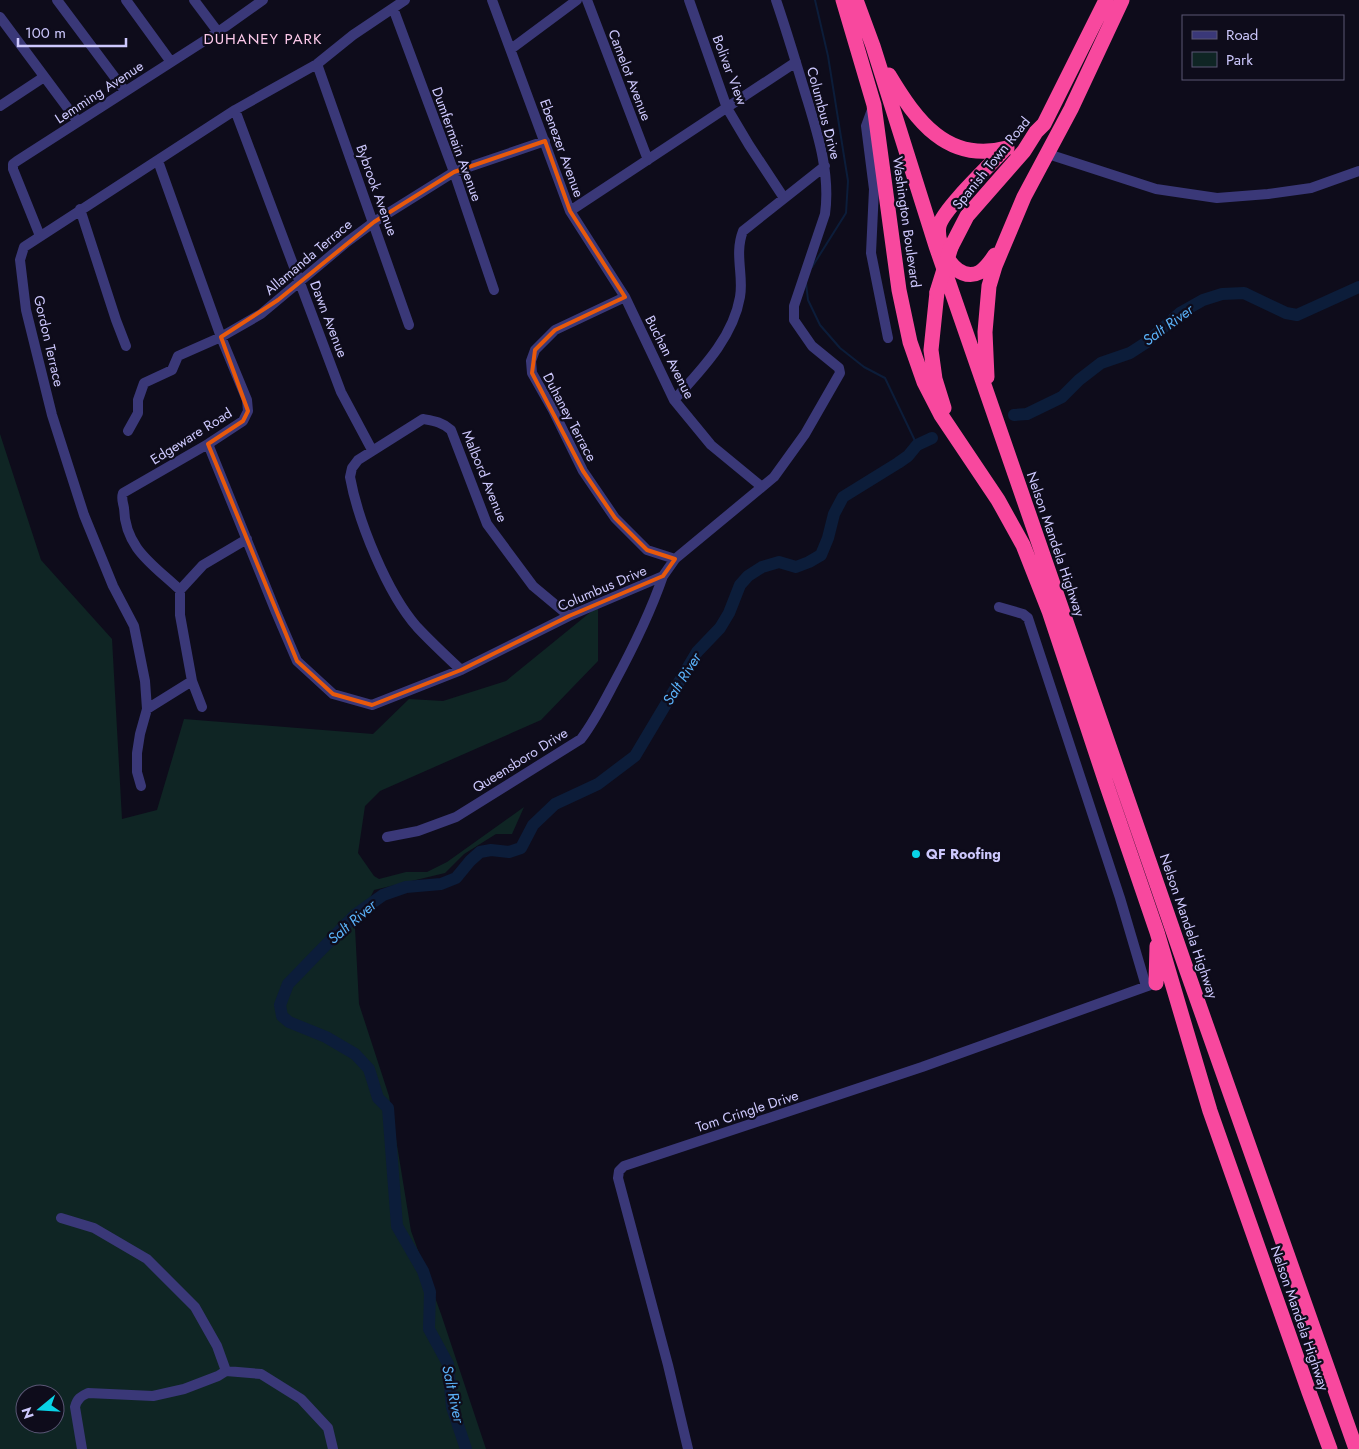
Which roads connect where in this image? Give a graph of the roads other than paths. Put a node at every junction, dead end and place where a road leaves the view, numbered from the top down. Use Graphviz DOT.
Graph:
graph roads {
  1 [pos="57,0"];
  2 [pos="126,0"];
  3 [pos="194,0"];
  4 [pos="263,0"];
  5 [pos="405,0"];
  6 [pos="492,0"];
  7 [pos="577,0"];
  8 [pos="587,0"];
  9 [pos="689,0"];
  10 [pos="776,0"];
  11 [pos="843,0"];
  12 [pos="856,0"];
  13 [pos="1106,0"];
  14 [pos="1122,0"];
  15 [pos="393,8"];
  16 [pos="0,17"];
  17 [pos="218,32"];
  18 [pos="874,46"];
  19 [pos="511,49"];
  20 [pos="171,62"];
  21 [pos="796,62"];
  22 [pos="317,64"];
  23 [pos="44,78"];
  24 [pos="125,91"];
  25 [pos="874,105"];
  26 [pos="0,106"];
  27 [pos="727,108"];
  28 [pos="235,110"];
  29 [pos="78,122"];
  30 [pos="1036,132"];
  31 [pos="545,141"];
  32 [pos="1006,148"];
  33 [pos="1048,154"];
  34 [pos="648,160"];
  35 [pos="158,161"];
  36 [pos="825,166"];
  37 [pos="1359,171"];
  38 [pos="454,172"];
  39 [pos="784,198"];
  40 [pos="80,210"];
  41 [pos="570,211"];
  42 [pos="374,222"];
  43 [pos="1009,232"];
  44 [pos="40,236"];
  45 [pos="300,282"];
  46 [pos="494,290"];
  47 [pos="624,296"];
  48 [pos="409,325"];
  49 [pos="221,337"];
  50 [pos="888,338"];
  51 [pos="126,346"];
  52 [pos="674,400"];
  53 [pos="994,413"];
  54 [pos="128,430"];
  55 [pos="959,441"];
  56 [pos="208,444"];
  57 [pos="372,450"];
  58 [pos="762,487"];
  59 [pos="246,539"];
  60 [pos="675,559"];
  61 [pos="663,576"];
  62 [pos="180,590"];
  63 [pos="998,607"];
  64 [pos="569,616"];
  65 [pos="461,670"];
  66 [pos="192,681"];
  67 [pos="202,708"];
  68 [pos="148,709"];
  69 [pos="141,786"];
  70 [pos="387,837"];
  71 [pos="1158,932"];
  72 [pos="1151,984"];
  73 [pos="61,1218"];
  74 [pos="226,1371"];
  75 [pos="82,1449"];
  76 [pos="333,1449"];
  77 [pos="688,1449"];
  78 [pos="1330,1449"];
  79 [pos="1356,1449"];
  1 -- 24 [label="street"];
  2 -- 20 [label="street"];
  3 -- 17 [label="street"];
  4 -- 17 [label="street, Lemming Avenue"];
  5 -- 15 [label="street, Gordon Terrace"];
  6 -- 19 [label="street, Ebenezer Avenue"];
  7 -- 19 [label="street"];
  8 -- 34 [label="street, Camelot Avenue"];
  9 -- 27 [label="street, Bolivar View"];
  10 -- 21 [label="street, Columbus Drive"];
  11 -- 25 [label="highway, Washington Boulevard"];
  12 -- 18 [label="highway, Washington Boulevard"];
  13 -- 30 [label="highway, Spanish Town Road"];
  14 -- 33 [label="highway"];
  15 -- 22 [label="street, Gordon Terrace"];
  15 -- 38 [label="street, Dumfermain Avenue"];
  16 -- 23 [label="street"];
  17 -- 20 [label="street, Lemming Avenue"];
  18 -- 32 [label="highway"];
  18 -- 53 [label="highway, Washington Boulevard"];
  19 -- 31 [label="street, Ebenezer Avenue"];
  20 -- 24 [label="street, Lemming Avenue"];
  21 -- 27 [label="street, Columbus Drive"];
  21 -- 36 [label="street, Columbus Drive"];
  22 -- 28 [label="street, Gordon Terrace"];
  22 -- 42 [label="street, Bybrook Avenue"];
  23 -- 26 [label="street"];
  23 -- 29 [label="street"];
  24 -- 29 [label="street, Lemming Avenue"];
  25 -- 50 [label="street"];
  25 -- 55 [label="highway, Washington Boulevard"];
  27 -- 34 [label="street, Columbus Drive"];
  27 -- 39 [label="street, Bolivar View"];
  28 -- 35 [label="street, Gordon Terrace"];
  28 -- 45 [label="street, Dawn Avenue"];
  29 -- 44 [label="street, Lemming Avenue"];
  30 -- 32 [label="highway"];
  30 -- 55 [label="highway, Spanish Town Road, bridge"];
  31 -- 38 [label="street, Allamanda Terrace"];
  31 -- 41 [label="street, Ebenezer Avenue"];
  32 -- 43 [label="highway"];
  33 -- 37 [label="street"];
  33 -- 43 [label="highway"];
  34 -- 41 [label="street, Columbus Drive"];
  35 -- 40 [label="street, Gordon Terrace"];
  35 -- 49 [label="street, Edgeware Road"];
  36 -- 39 [label="street"];
  36 -- 58 [label="street, Columbus Drive"];
  38 -- 42 [label="street, Allamanda Terrace"];
  38 -- 46 [label="street, Dumfermain Avenue"];
  39 -- 52 [label="street"];
  40 -- 44 [label="street, Gordon Terrace"];
  40 -- 51 [label="street"];
  41 -- 47 [label="street, Ebenezer Avenue"];
  42 -- 45 [label="street, Allamanda Terrace"];
  42 -- 48 [label="street, Bybrook Avenue"];
  43 -- 53 [label="highway"];
  44 -- 68 [label="street, Gordon Terrace"];
  45 -- 49 [label="street, Allamanda Terrace"];
  45 -- 57 [label="street, Dawn Avenue"];
  47 -- 52 [label="street, Buchan Avenue"];
  47 -- 60 [label="street, Duhaney Terrace"];
  49 -- 54 [label="street, Allamanda Terrace"];
  49 -- 56 [label="street, Edgeware Road"];
  52 -- 58 [label="street, Buchan Avenue"];
  53 -- 79 [label="highway, Nelson Mandela Highway"];
  55 -- 71 [label="highway, Nelson Mandela Highway"];
  56 -- 59 [label="street, Columbus Drive"];
  56 -- 62 [label="street, Edgeware Road"];
  57 -- 64 [label="street, Malbord Avenue"];
  57 -- 65 [label="street, Malbord Avenue"];
  58 -- 60 [label="street, Columbus Drive"];
  59 -- 62 [label="street"];
  59 -- 65 [label="street, Columbus Drive"];
  60 -- 61 [label="street, Columbus Drive"];
  61 -- 64 [label="street, Columbus Drive"];
  61 -- 70 [label="street, Queensboro Drive"];
  62 -- 66 [label="street"];
  63 -- 72 [label="street"];
  64 -- 65 [label="street, Columbus Drive"];
  66 -- 67 [label="street"];
  66 -- 68 [label="street"];
  68 -- 69 [label="street, Gordon Terrace"];
  71 -- 72 [label="highway"];
  71 -- 78 [label="highway, Nelson Mandela Highway"];
  72 -- 77 [label="street, Tom Cringle Drive"];
  73 -- 74 [label="street"];
  74 -- 75 [label="street"];
  74 -- 76 [label="street"];
}
